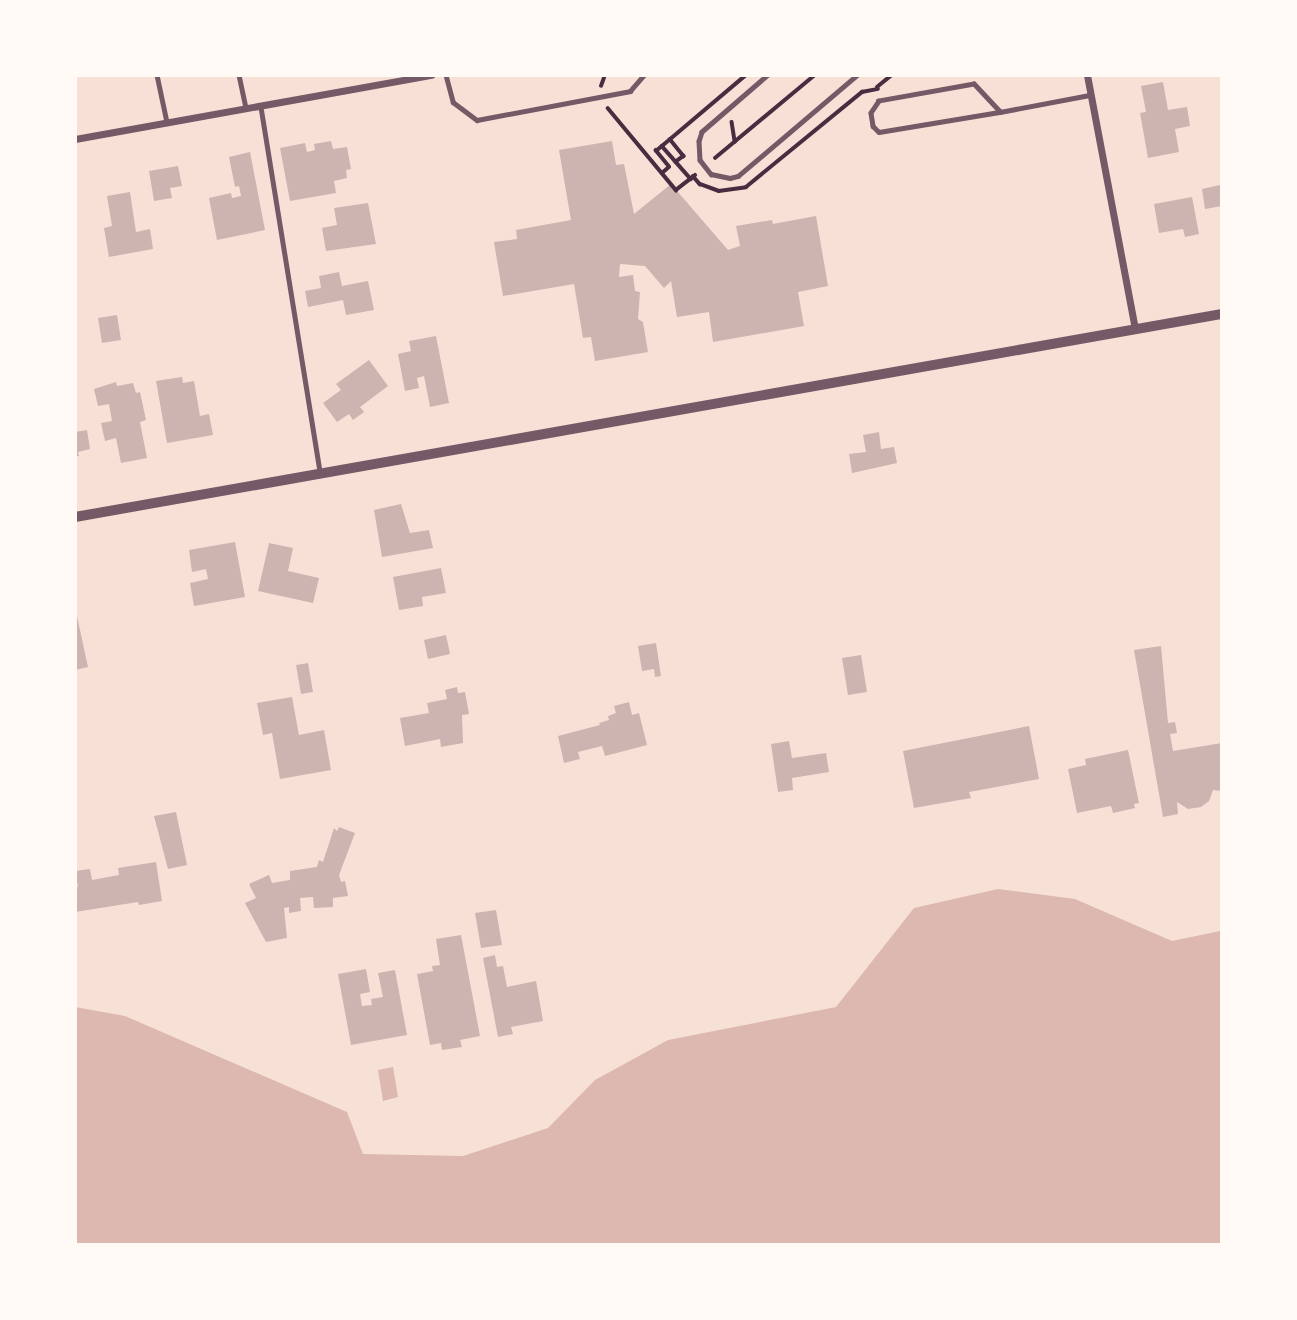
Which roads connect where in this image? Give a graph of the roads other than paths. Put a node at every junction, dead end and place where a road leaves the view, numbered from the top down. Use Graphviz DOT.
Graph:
graph roads {
  1 [pos="156,75"];
  2 [pos="239,75"];
  3 [pos="431,75"];
  4 [pos="446,75"];
  5 [pos="644,75"];
  6 [pos="768,75"];
  7 [pos="857,75"];
  8 [pos="1087,75"];
  9 [pos="419,76"];
  10 [pos="1091,94"];
  11 [pos="261,107"];
  12 [pos="246,109"];
  13 [pos="1000,112"];
  14 [pos="167,123"];
  15 [pos="75,139"];
  16 [pos="1222,314"];
  17 [pos="1135,328"];
  18 [pos="320,473"];
  19 [pos="75,517"];
  1 -- 14 [label="lane"];
  2 -- 12 [label="lane"];
  3 -- 9 [label="street"];
  4 -- 5 [label="lane"];
  6 -- 7 [label="lane"];
  8 -- 10 [label="street"];
  9 -- 11 [label="street"];
  10 -- 13 [label="lane"];
  10 -- 17 [label="street"];
  11 -- 12 [label="street"];
  11 -- 18 [label="lane"];
  12 -- 14 [label="street"];
  13 -- 13 [label="lane"];
  14 -- 15 [label="street"];
  16 -- 17 [label="street"];
  17 -- 18 [label="street"];
  18 -- 19 [label="street"];
}
